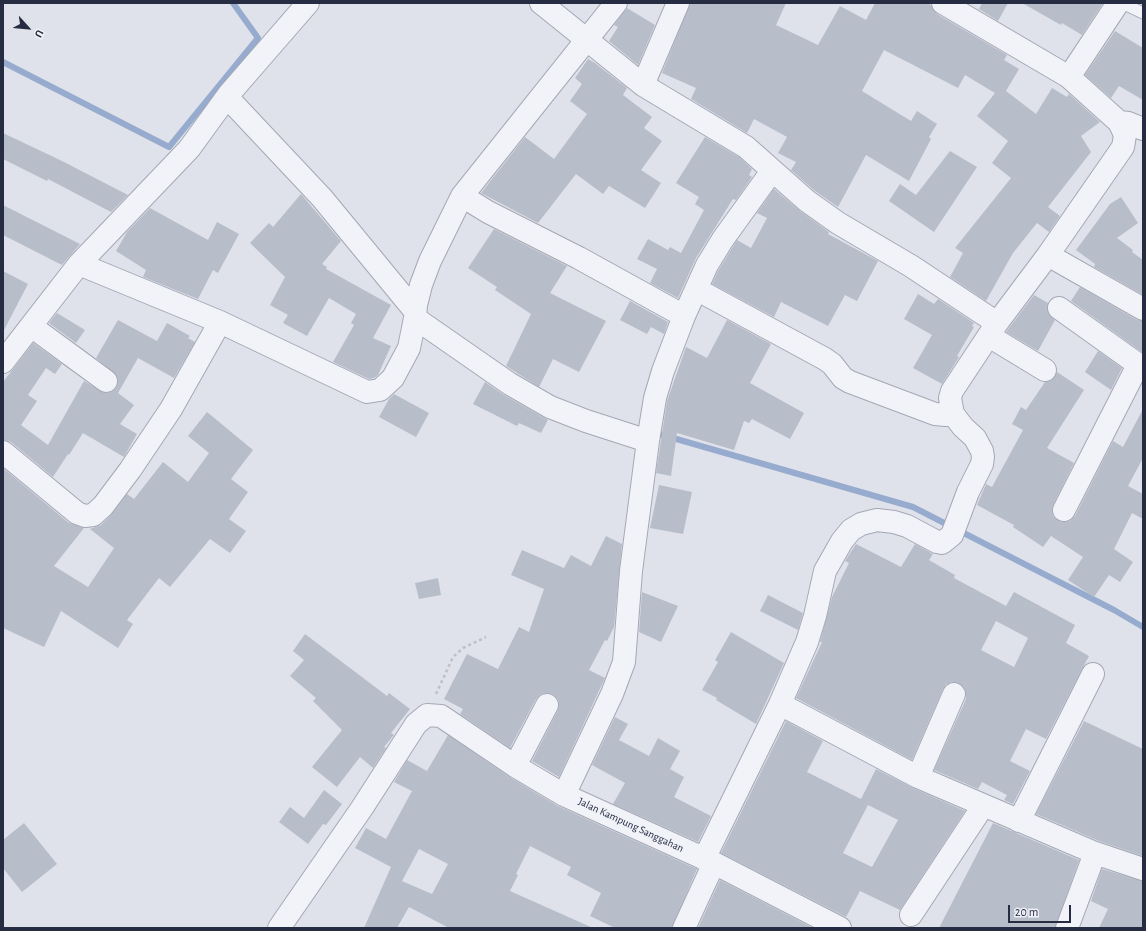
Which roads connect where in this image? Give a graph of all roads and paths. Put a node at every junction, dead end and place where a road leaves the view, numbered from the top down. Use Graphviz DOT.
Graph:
graph roads {
  1 [pos="308,3"];
  2 [pos="541,3"];
  3 [pos="616,3"];
  4 [pos="678,3"];
  5 [pos="943,3"];
  6 [pos="1118,3"];
  7 [pos="1122,3"];
  8 [pos="1143,13"];
  9 [pos="587,39"];
  10 [pos="1069,77"];
  11 [pos="643,85"];
  12 [pos="227,97"];
  13 [pos="1119,122"];
  14 [pos="1143,129"];
  15 [pos="772,171"];
  16 [pos="462,196"];
  17 [pos="1048,255"];
  18 [pos="79,264"];
  19 [pos="696,289"];
  20 [pos="417,305"];
  21 [pos="1059,308"];
  22 [pos="1143,309"];
  23 [pos="684,316"];
  24 [pos="220,322"];
  25 [pos="31,326"];
  26 [pos="993,329"];
  27 [pos="3,362"];
  28 [pos="1141,367"];
  29 [pos="1045,370"];
  30 [pos="106,381"];
  31 [pos="953,414"];
  32 [pos="648,441"];
  33 [pos="3,452"];
  34 [pos="1064,510"];
  35 [pos="486,637"];
  36 [pos="1093,674"];
  37 [pos="954,694"];
  38 [pos="780,704"];
  39 [pos="547,705"];
  40 [pos="427,715"];
  41 [pos="515,766"];
  42 [pos="918,777"];
  43 [pos="564,794"];
  44 [pos="983,806"];
  45 [pos="1019,821"];
  46 [pos="1095,853"];
  47 [pos="709,861"];
  48 [pos="1143,869"];
  49 [pos="911,915"];
  50 [pos="279,928"];
  51 [pos="684,928"];
  52 [pos="840,928"];
  53 [pos="1067,928"];
  1 -- 12 [label="street"];
  2 -- 9 [label="street"];
  3 -- 9 [label="street"];
  4 -- 11 [label="street"];
  5 -- 10 [label="street"];
  6 -- 10 [label="street"];
  7 -- 8 [label="lane"];
  9 -- 11 [label="street"];
  9 -- 16 [label="street"];
  10 -- 13 [label="street"];
  11 -- 15 [label="street"];
  12 -- 18 [label="street"];
  12 -- 20 [label="street"];
  13 -- 14 [label="street"];
  13 -- 17 [label="street"];
  15 -- 19 [label="street"];
  15 -- 26 [label="street"];
  16 -- 20 [label="street"];
  16 -- 23 [label="street"];
  17 -- 22 [label="street"];
  17 -- 26 [label="street"];
  18 -- 24 [label="street"];
  18 -- 25 [label="street"];
  19 -- 23 [label="street"];
  19 -- 31 [label="street"];
  20 -- 24 [label="street"];
  20 -- 32 [label="street"];
  21 -- 28 [label="street"];
  23 -- 32 [label="street"];
  24 -- 33 [label="street"];
  25 -- 27 [label="street"];
  25 -- 30 [label="street"];
  26 -- 29 [label="street"];
  26 -- 31 [label="street"];
  28 -- 34 [label="street"];
  31 -- 38 [label="street"];
  32 -- 43 [label="street"];
  35 -- 40 [label="path"];
  36 -- 45 [label="street"];
  37 -- 42 [label="street"];
  38 -- 42 [label="street"];
  38 -- 47 [label="street"];
  39 -- 41 [label="street"];
  40 -- 41 [label="street, Jalan Kampung Sanggahan"];
  40 -- 50 [label="street"];
  41 -- 43 [label="street, Jalan Kampung Sanggahan"];
  42 -- 44 [label="street"];
  43 -- 47 [label="street, Jalan Kampung Sanggahan"];
  44 -- 45 [label="street"];
  44 -- 49 [label="street"];
  45 -- 46 [label="street"];
  46 -- 48 [label="street"];
  46 -- 53 [label="street"];
  47 -- 51 [label="street"];
  47 -- 52 [label="street, Jalan Kampung Sanggahan"];
}
